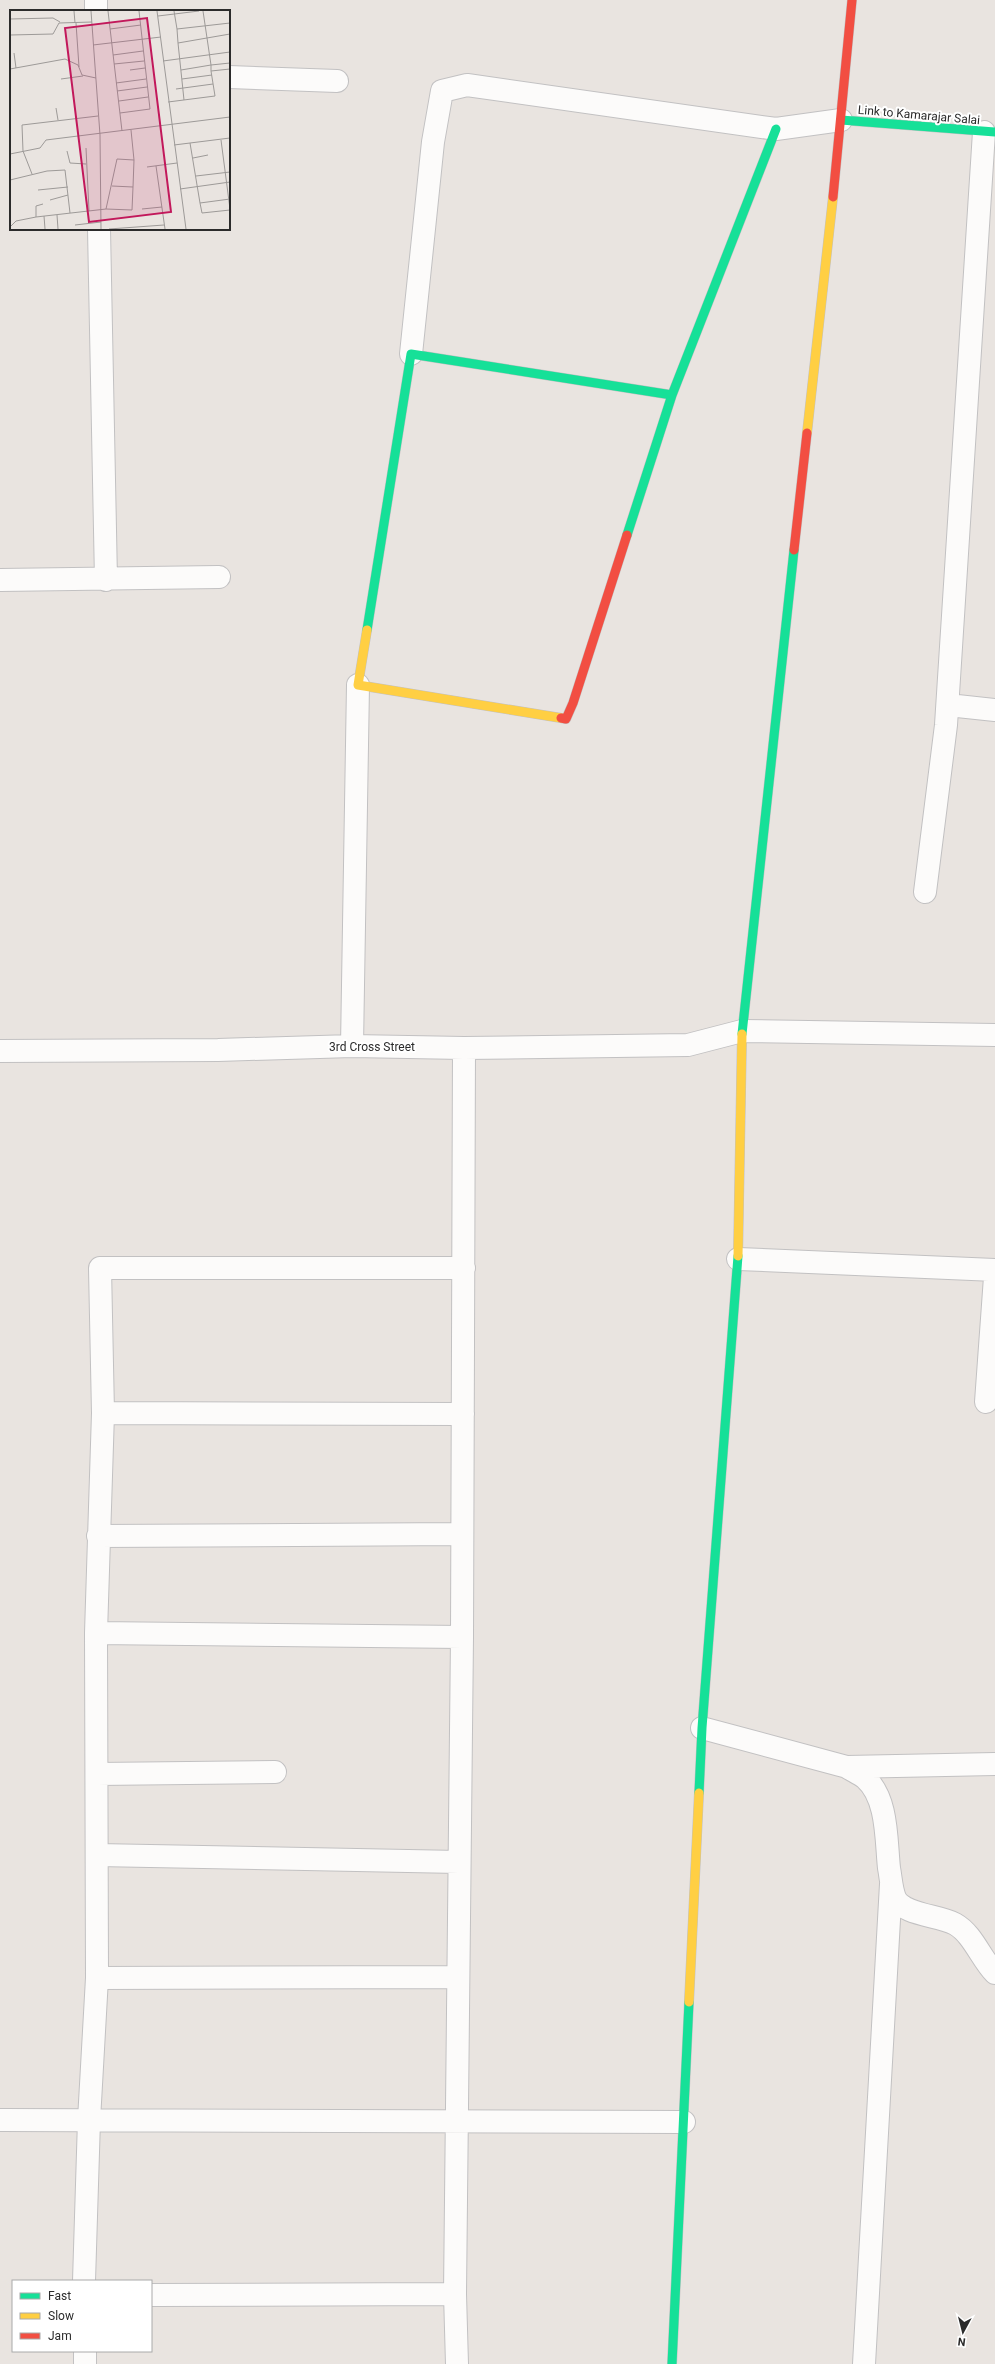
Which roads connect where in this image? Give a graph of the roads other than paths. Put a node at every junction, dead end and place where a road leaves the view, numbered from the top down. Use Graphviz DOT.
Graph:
graph roads {
  1 [pos="852,0"];
  2 [pos="230,77"];
  3 [pos="337,81"];
  4 [pos="841,120"];
  5 [pos="776,129"];
  6 [pos="990,132"];
  7 [pos="99,230"];
  8 [pos="411,354"];
  9 [pos="672,395"];
  10 [pos="219,577"];
  11 [pos="0,580"];
  12 [pos="106,580"];
  13 [pos="358,685"];
  14 [pos="948,705"];
  15 [pos="995,710"];
  16 [pos="925,892"];
  17 [pos="742,1031"];
  18 [pos="995,1035"];
  19 [pos="352,1046"];
  20 [pos="464,1048"];
  21 [pos="0,1051"];
  22 [pos="738,1259"];
  23 [pos="464,1268"];
  24 [pos="995,1270"];
  25 [pos="995,1277"];
  26 [pos="986,1402"];
  27 [pos="103,1413"];
  28 [pos="463,1414"];
  29 [pos="462,1534"];
  30 [pos="98,1536"];
  31 [pos="96,1633"];
  32 [pos="462,1637"];
  33 [pos="702,1728"];
  34 [pos="995,1764"];
  35 [pos="847,1767"];
  36 [pos="275,1772"];
  37 [pos="97,1774"];
  38 [pos="97,1855"];
  39 [pos="459,1862"];
  40 [pos="892,1884"];
  41 [pos="995,1974"];
  42 [pos="458,1977"];
  43 [pos="98,1978"];
  44 [pos="0,2120"];
  45 [pos="89,2120"];
  46 [pos="457,2122"];
  47 [pos="684,2122"];
  48 [pos="84,2280"];
  49 [pos="455,2294"];
  50 [pos="152,2295"];
  51 [pos="84,2352"];
  52 [pos="85,2364"];
  53 [pos="457,2364"];
  54 [pos="672,2364"];
  55 [pos="864,2364"];
  1 -- 4 [label="street"];
  2 -- 3 [label="street"];
  4 -- 5 [label="street"];
  4 -- 6 [label="street, Link to Kamarajar Salai"];
  4 -- 17 [label="street"];
  5 -- 8 [label="street"];
  5 -- 9 [label="street"];
  6 -- 14 [label="street"];
  7 -- 12 [label="street"];
  8 -- 9 [label="street"];
  8 -- 13 [label="street"];
  9 -- 13 [label="street"];
  10 -- 12 [label="street"];
  11 -- 12 [label="street"];
  13 -- 19 [label="street"];
  14 -- 15 [label="street"];
  14 -- 16 [label="street"];
  17 -- 18 [label="street, 3rd Cross Street"];
  17 -- 20 [label="street, 3rd Cross Street"];
  17 -- 22 [label="street"];
  19 -- 20 [label="street, 3rd Cross Street"];
  19 -- 21 [label="street, 3rd Cross Street"];
  20 -- 23 [label="street"];
  22 -- 24 [label="street"];
  22 -- 33 [label="street"];
  23 -- 27 [label="street"];
  23 -- 28 [label="street"];
  25 -- 26 [label="street"];
  27 -- 28 [label="street"];
  27 -- 30 [label="street"];
  28 -- 29 [label="street"];
  29 -- 30 [label="street"];
  29 -- 32 [label="street"];
  30 -- 31 [label="street"];
  31 -- 32 [label="street"];
  31 -- 37 [label="street"];
  32 -- 39 [label="street"];
  33 -- 35 [label="street"];
  33 -- 47 [label="street"];
  34 -- 35 [label="street"];
  35 -- 40 [label="street"];
  36 -- 37 [label="street"];
  37 -- 38 [label="street"];
  38 -- 39 [label="street"];
  38 -- 43 [label="street"];
  39 -- 42 [label="street"];
  40 -- 41 [label="street"];
  40 -- 55 [label="street"];
  42 -- 43 [label="street"];
  42 -- 46 [label="street"];
  43 -- 45 [label="street"];
  44 -- 45 [label="street"];
  45 -- 46 [label="street"];
  45 -- 48 [label="street"];
  46 -- 47 [label="street"];
  46 -- 49 [label="street"];
  47 -- 54 [label="street"];
  49 -- 50 [label="street"];
  49 -- 53 [label="street"];
  51 -- 52 [label="street"];
}
